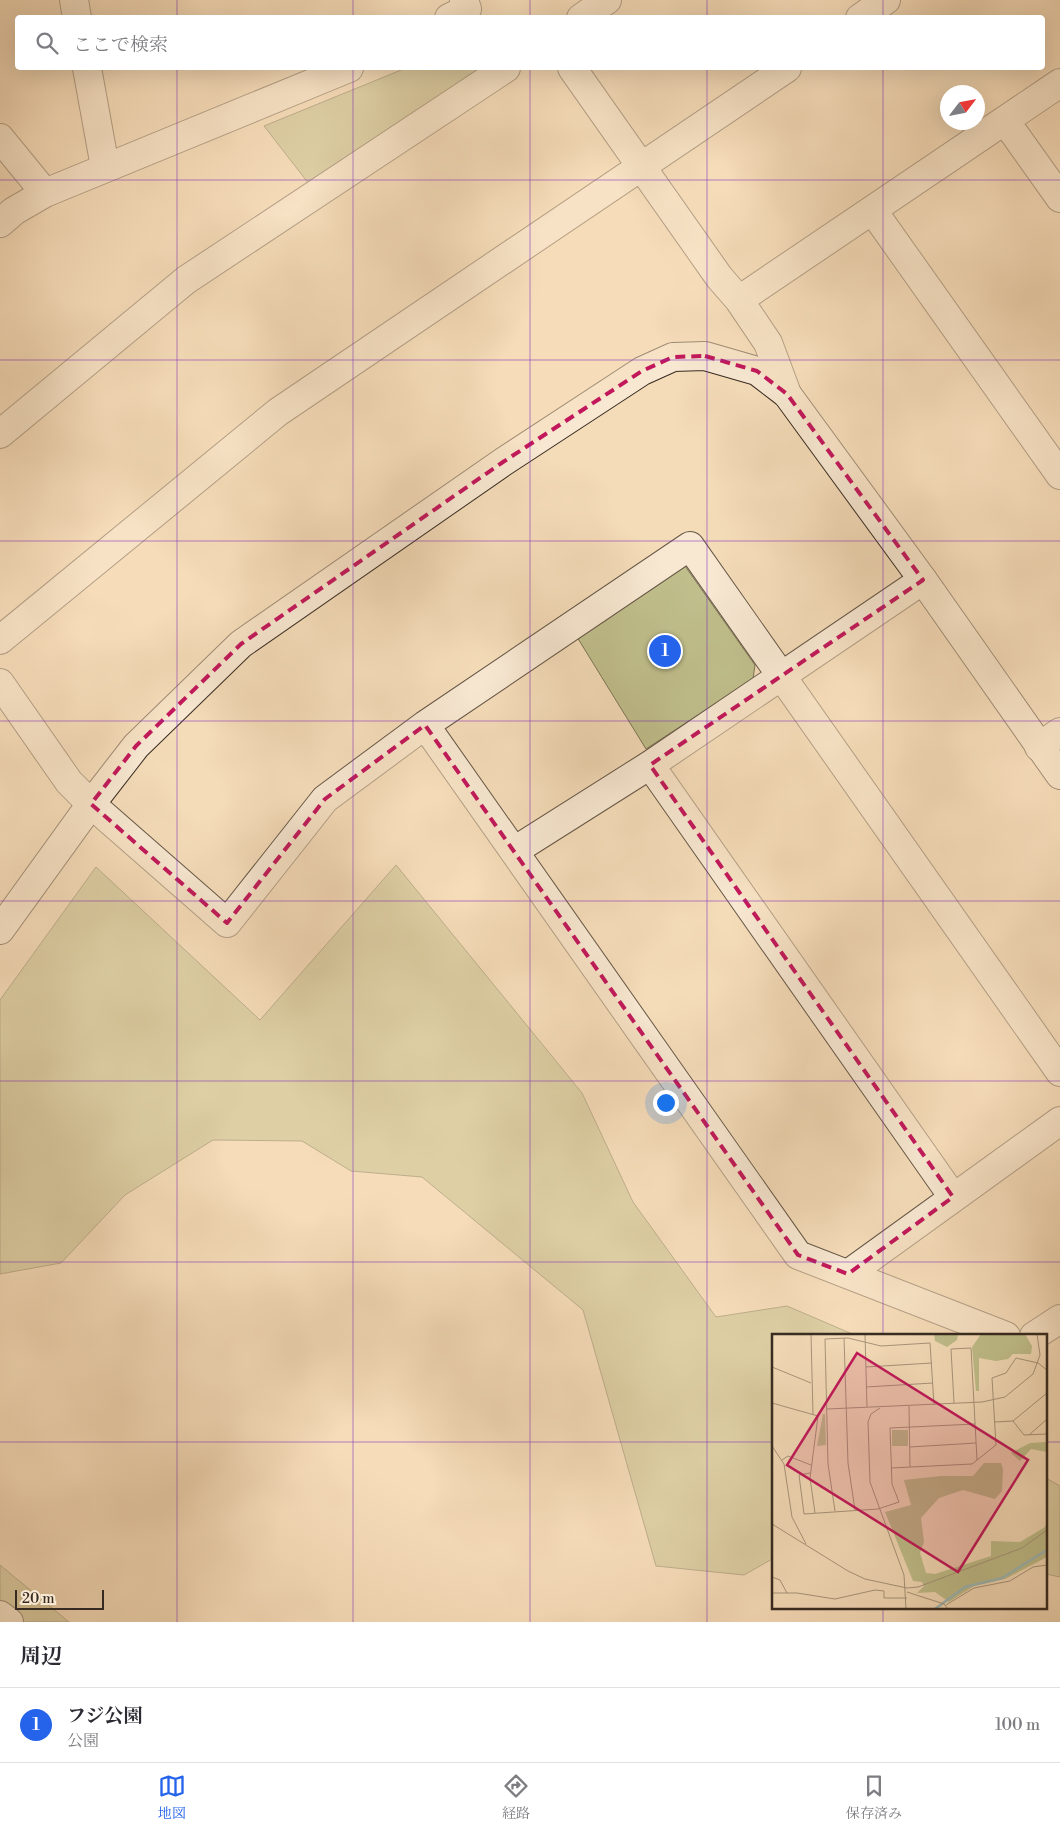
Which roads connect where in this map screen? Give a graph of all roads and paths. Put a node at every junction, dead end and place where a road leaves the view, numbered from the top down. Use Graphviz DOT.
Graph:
graph roads {
  1 [pos="74,0"];
  2 [pos="464,0"];
  3 [pos="607,0"];
  4 [pos="886,0"];
  5 [pos="77,15"];
  6 [pos="455,15"];
  7 [pos="585,15"];
  8 [pos="864,15"];
  9 [pos="87,70"];
  10 [pos="345,70"];
  11 [pos="503,70"];
  12 [pos="573,70"];
  13 [pos="783,70"];
  14 [pos="1060,83"];
  15 [pos="1006,122"];
  16 [pos="0,138"];
  17 [pos="105,166"];
  18 [pos="642,166"];
  19 [pos="45,193"];
  20 [pos="1060,198"];
  21 [pos="873,211"];
  22 [pos="0,223"];
  23 [pos="739,300"];
  24 [pos="787,394"];
  25 [pos="0,434"];
  26 [pos="1060,475"];
  27 [pos="923,580"];
  28 [pos="0,640"];
  29 [pos="781,676"];
  30 [pos="0,683"];
  31 [pos="425,725"];
  32 [pos="1050,740"];
  33 [pos="650,765"];
  34 [pos="1060,775"];
  35 [pos="91,804"];
  36 [pos="514,851"];
  37 [pos="0,930"];
  38 [pos="1060,1072"];
  39 [pos="1060,1122"];
  40 [pos="953,1197"];
  41 [pos="848,1274"];
  42 [pos="1060,1319"];
  43 [pos="1001,1334"];
  44 [pos="1037,1334"];
  45 [pos="0,1615"];
  46 [pos="9,1622"];
  1 -- 5 [label="street"];
  2 -- 6 [label="street"];
  3 -- 7 [label="street"];
  4 -- 8 [label="street"];
  9 -- 17 [label="street"];
  10 -- 17 [label="street"];
  11 -- 25 [label="street"];
  12 -- 18 [label="street"];
  13 -- 18 [label="street"];
  14 -- 15 [label="street"];
  15 -- 20 [label="street"];
  15 -- 21 [label="street"];
  16 -- 19 [label="street"];
  17 -- 19 [label="street"];
  18 -- 23 [label="street"];
  18 -- 28 [label="street"];
  19 -- 22 [label="street"];
  21 -- 23 [label="street"];
  21 -- 26 [label="street"];
  23 -- 24 [label="street"];
  24 -- 27 [label="street"];
  24 -- 35 [label="street"];
  27 -- 29 [label="street"];
  27 -- 32 [label="street"];
  29 -- 31 [label="street"];
  29 -- 33 [label="street"];
  29 -- 38 [label="street"];
  30 -- 35 [label="street"];
  31 -- 35 [label="street"];
  31 -- 36 [label="street"];
  32 -- 34 [label="street"];
  33 -- 36 [label="street"];
  33 -- 40 [label="street"];
  35 -- 37 [label="street"];
  36 -- 41 [label="street"];
  39 -- 40 [label="street"];
  40 -- 41 [label="street"];
  41 -- 43 [label="street"];
  42 -- 44 [label="street"];
  45 -- 46 [label="street"];
}
